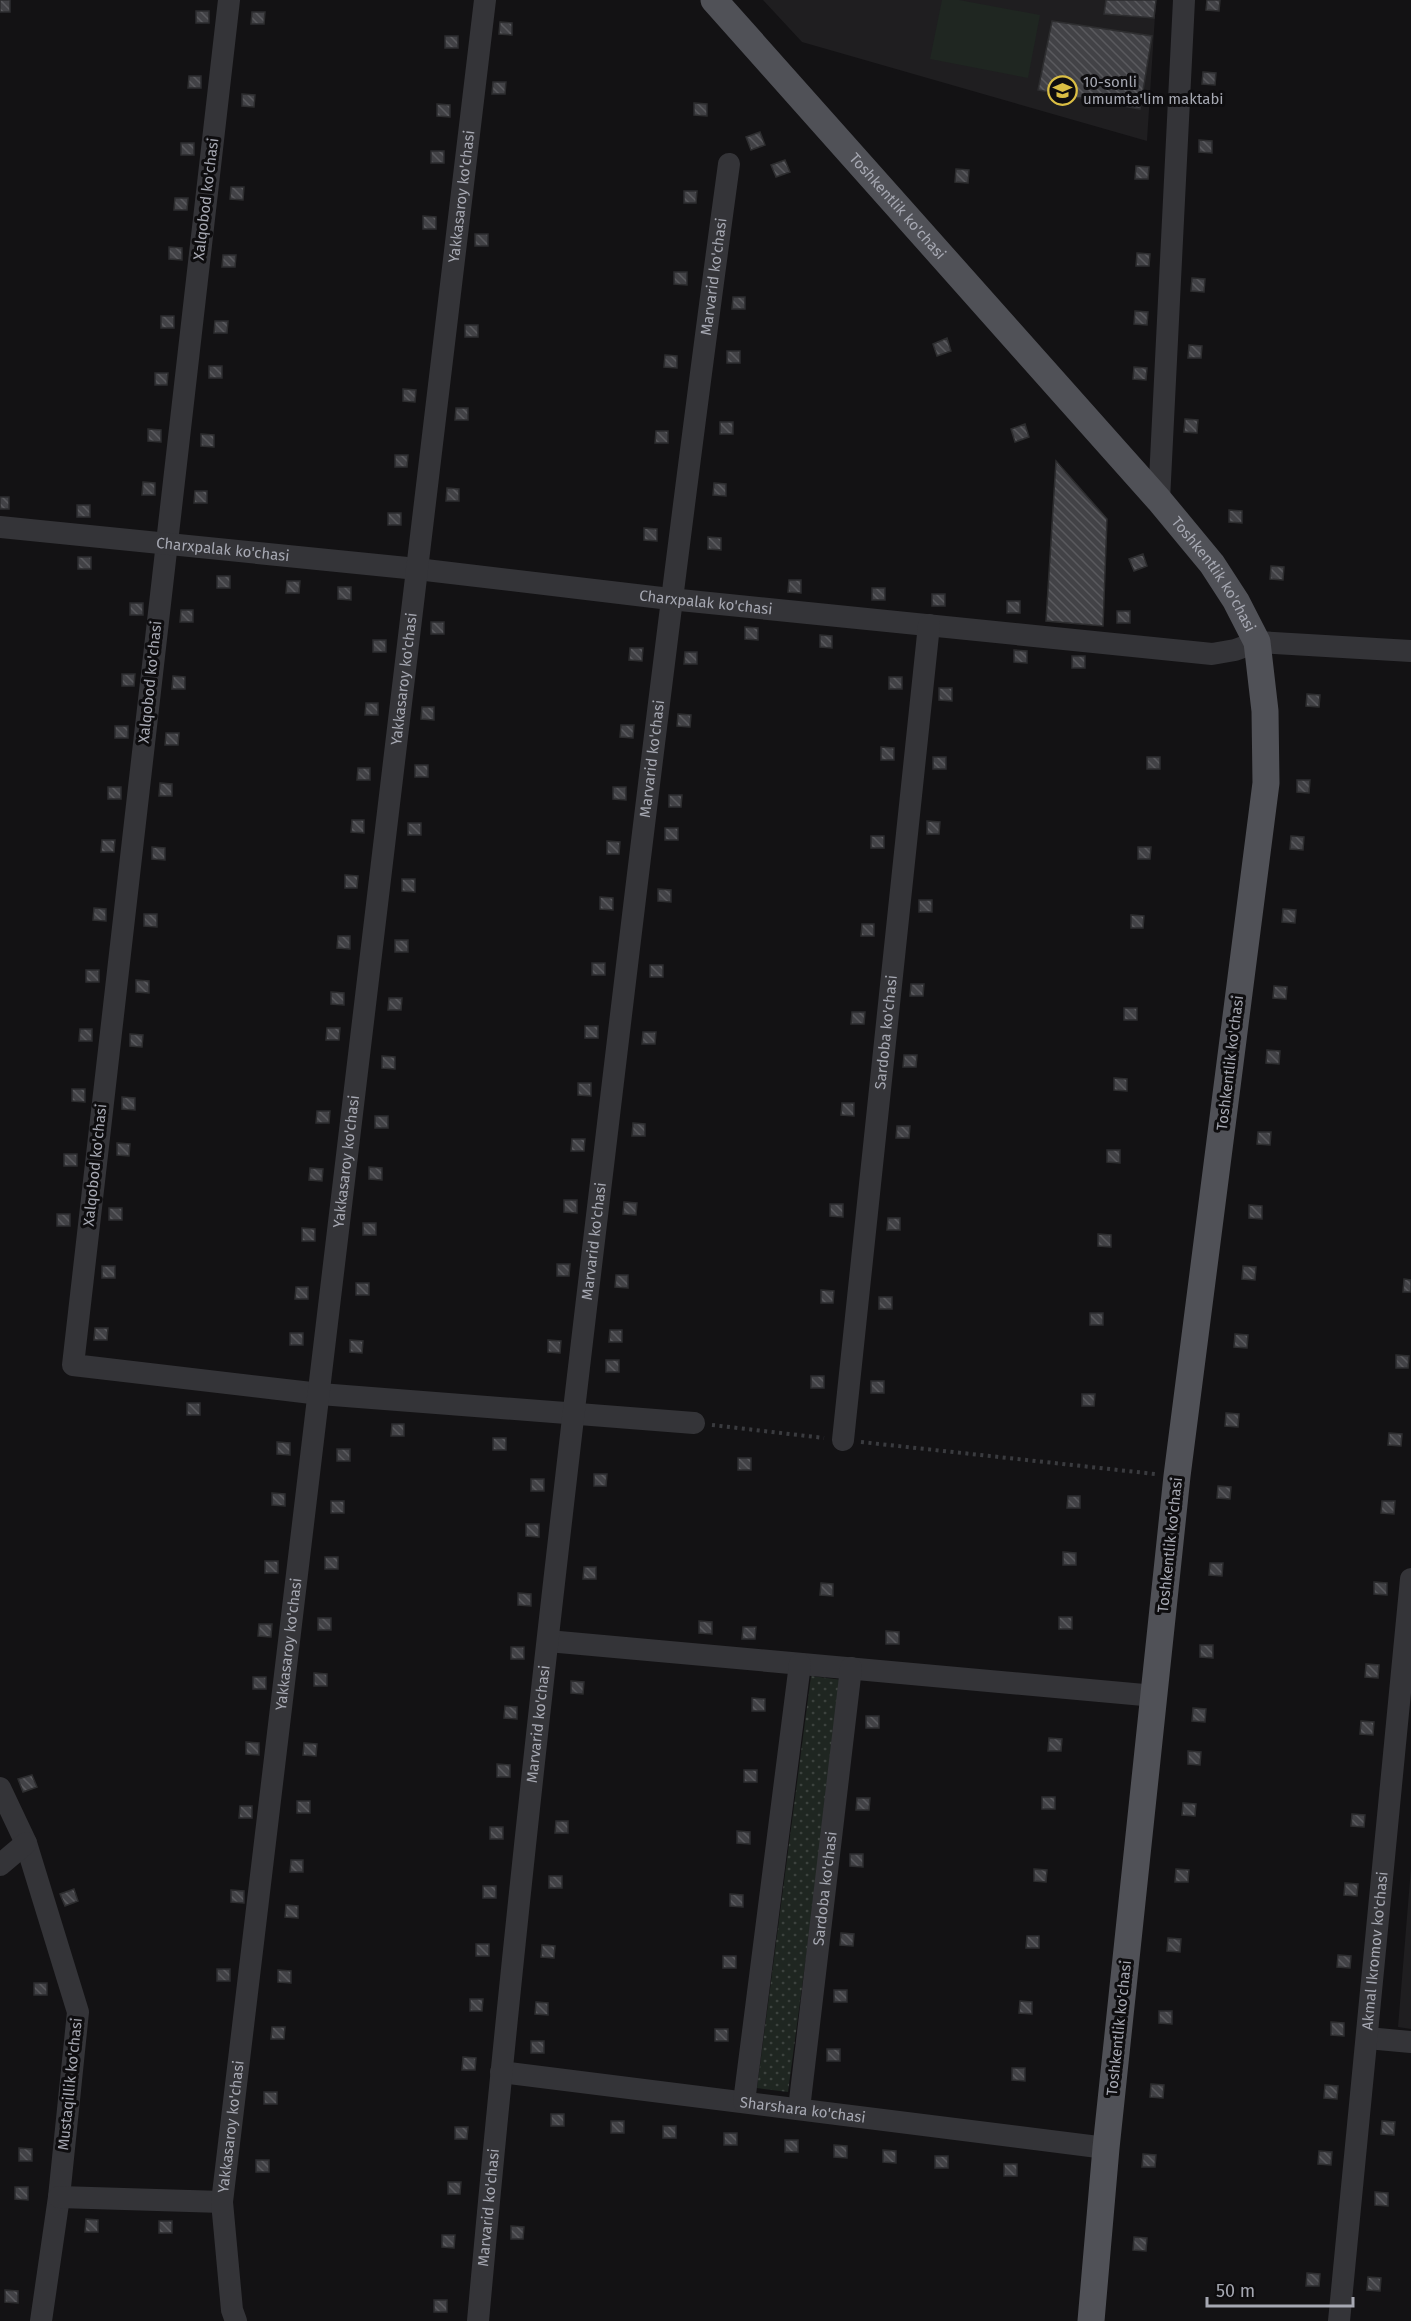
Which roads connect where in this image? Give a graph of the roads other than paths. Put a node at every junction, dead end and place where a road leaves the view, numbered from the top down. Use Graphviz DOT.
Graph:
graph roads {
  1 [pos="229,0"];
  2 [pos="485,0"];
  3 [pos="714,0"];
  4 [pos="1184,0"];
  5 [pos="729,164"];
  6 [pos="1159,500"];
  7 [pos="0,527"];
  8 [pos="166,544"];
  9 [pos="417,569"];
  10 [pos="670,599"];
  11 [pos="929,626"];
  12 [pos="1257,642"];
  13 [pos="1411,651"];
  14 [pos="320,1394"];
  15 [pos="573,1413"];
  16 [pos="694,1423"];
  17 [pos="843,1440"];
  18 [pos="1411,1579"];
  19 [pos="548,1641"];
  20 [pos="800,1664"];
  21 [pos="851,1668"];
  22 [pos="1155,1696"];
  23 [pos="0,1788"];
  24 [pos="26,1843"];
  25 [pos="0,1865"];
  26 [pos="1367,2038"];
  27 [pos="1411,2042"];
  28 [pos="501,2072"];
  29 [pos="744,2102"];
  30 [pos="799,2109"];
  31 [pos="1106,2148"];
  32 [pos="59,2198"];
  33 [pos="222,2202"];
  34 [pos="41,2321"];
  35 [pos="236,2321"];
  36 [pos="478,2321"];
  37 [pos="1091,2321"];
  38 [pos="1339,2321"];
  1 -- 8 [label="street, Xalqobod ko'chasi"];
  2 -- 9 [label="street, Yakkasaroy ko'chasi"];
  3 -- 6 [label="main road, Toshkentlik ko'chasi"];
  4 -- 6 [label="street"];
  5 -- 10 [label="street, Marvarid ko'chasi"];
  6 -- 12 [label="main road, Toshkentlik ko'chasi"];
  7 -- 8 [label="street, Charxpalak ko'chasi"];
  8 -- 9 [label="street, Charxpalak ko'chasi"];
  8 -- 14 [label="street, Xalqobod ko'chasi"];
  9 -- 10 [label="street, Charxpalak ko'chasi"];
  9 -- 14 [label="street, Yakkasaroy ko'chasi"];
  10 -- 11 [label="street, Charxpalak ko'chasi"];
  10 -- 15 [label="street, Marvarid ko'chasi"];
  11 -- 12 [label="street, Charxpalak ko'chasi"];
  11 -- 17 [label="street, Sardoba ko'chasi"];
  12 -- 13 [label="street, Charxpalak ko'chasi"];
  12 -- 22 [label="main road, Toshkentlik ko'chasi"];
  14 -- 15 [label="street"];
  14 -- 33 [label="street, Yakkasaroy ko'chasi"];
  15 -- 16 [label="street"];
  15 -- 19 [label="street, Marvarid ko'chasi"];
  18 -- 26 [label="street, Akmal Ikromov ko'chasi"];
  19 -- 20 [label="street"];
  19 -- 28 [label="street, Marvarid ko'chasi"];
  20 -- 21 [label="street"];
  20 -- 29 [label="street"];
  21 -- 22 [label="street"];
  21 -- 30 [label="street, Sardoba ko'chasi"];
  22 -- 31 [label="main road, Toshkentlik ko'chasi"];
  23 -- 24 [label="street, Mustaqillik ko'chasi"];
  24 -- 25 [label="street"];
  24 -- 32 [label="street, Mustaqillik ko'chasi"];
  26 -- 27 [label="street"];
  26 -- 38 [label="street, Akmal Ikromov ko'chasi"];
  28 -- 29 [label="street, Sharshara ko'chasi"];
  28 -- 36 [label="street, Marvarid ko'chasi"];
  29 -- 30 [label="street, Sharshara ko'chasi"];
  30 -- 31 [label="street, Sharshara ko'chasi"];
  31 -- 37 [label="main road, Toshkentlik ko'chasi"];
  32 -- 33 [label="street"];
  32 -- 34 [label="street, Mustaqillik ko'chasi"];
  33 -- 35 [label="street, Yakkasaroy ko'chasi"];
}
